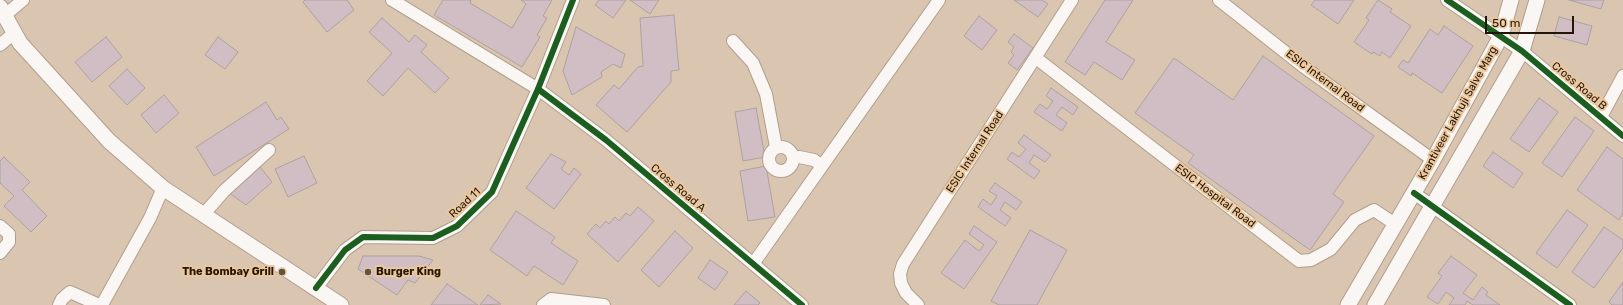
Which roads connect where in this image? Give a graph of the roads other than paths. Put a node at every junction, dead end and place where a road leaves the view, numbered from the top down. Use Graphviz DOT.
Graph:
graph roads {
  1 [pos="23,0"];
  2 [pos="392,0"];
  3 [pos="573,0"];
  4 [pos="939,0"];
  5 [pos="1072,0"];
  6 [pos="1219,0"];
  7 [pos="1447,0"];
  8 [pos="1511,0"];
  9 [pos="1537,0"];
  10 [pos="2,12"];
  11 [pos="14,33"];
  12 [pos="1501,36"];
  13 [pos="733,40"];
  14 [pos="0,45"];
  15 [pos="1522,51"];
  16 [pos="1036,58"];
  17 [pos="1623,76"];
  18 [pos="538,89"];
  19 [pos="1601,117"];
  20 [pos="1623,136"];
  21 [pos="776,147"];
  22 [pos="269,150"];
  23 [pos="793,158"];
  24 [pos="1432,160"];
  25 [pos="822,166"];
  26 [pos="164,188"];
  27 [pos="1414,193"];
  28 [pos="1433,207"];
  29 [pos="204,214"];
  30 [pos="1395,224"];
  31 [pos="0,226"];
  32 [pos="0,252"];
  33 [pos="753,264"];
  34 [pos="316,288"];
  35 [pos="59,305"];
  36 [pos="341,305"];
  37 [pos="543,305"];
  38 [pos="604,305"];
  39 [pos="802,305"];
  40 [pos="918,305"];
  41 [pos="1348,305"];
  42 [pos="1375,305"];
  43 [pos="1570,305"];
  1 -- 10 [label="street"];
  2 -- 18 [label="street, Cross Road A"];
  3 -- 18 [label="street, Road 11"];
  4 -- 25 [label="street"];
  5 -- 16 [label="street, ESIC Internal Road"];
  6 -- 24 [label="street, ESIC Internal Road"];
  7 -- 12 [label="street, Cross Road B"];
  8 -- 12 [label="main road, Krantiveer Lakhuji Salve Marg"];
  9 -- 15 [label="main road"];
  10 -- 11 [label="main road"];
  11 -- 14 [label="street"];
  11 -- 26 [label="main road"];
  12 -- 15 [label="street, Cross Road B"];
  12 -- 24 [label="main road, Krantiveer Lakhuji Salve Marg"];
  13 -- 21 [label="street"];
  15 -- 19 [label="street, Cross Road B"];
  15 -- 28 [label="main road"];
  16 -- 30 [label="street, ESIC Hospital Road"];
  16 -- 40 [label="street, ESIC Internal Road"];
  17 -- 19 [label="street"];
  18 -- 33 [label="street, Cross Road A"];
  18 -- 34 [label="street, Road 11"];
  19 -- 20 [label="street, Cross Road B"];
  21 -- 23 [label="street"];
  21 -- 23 [label="street"];
  22 -- 29 [label="street"];
  23 -- 25 [label="street"];
  24 -- 27 [label="main road, Krantiveer Lakhuji Salve Marg"];
  25 -- 33 [label="street"];
  26 -- 29 [label="main road"];
  26 -- 35 [label="street"];
  27 -- 28 [label="street"];
  27 -- 30 [label="main road, Krantiveer Lakhuji Salve Marg"];
  28 -- 42 [label="main road"];
  28 -- 43 [label="street"];
  29 -- 34 [label="main road"];
  30 -- 41 [label="main road, Krantiveer Lakhuji Salve Marg"];
  31 -- 32 [label="street"];
  33 -- 39 [label="street, Cross Road A"];
  34 -- 36 [label="main road"];
  37 -- 38 [label="street"];
}
